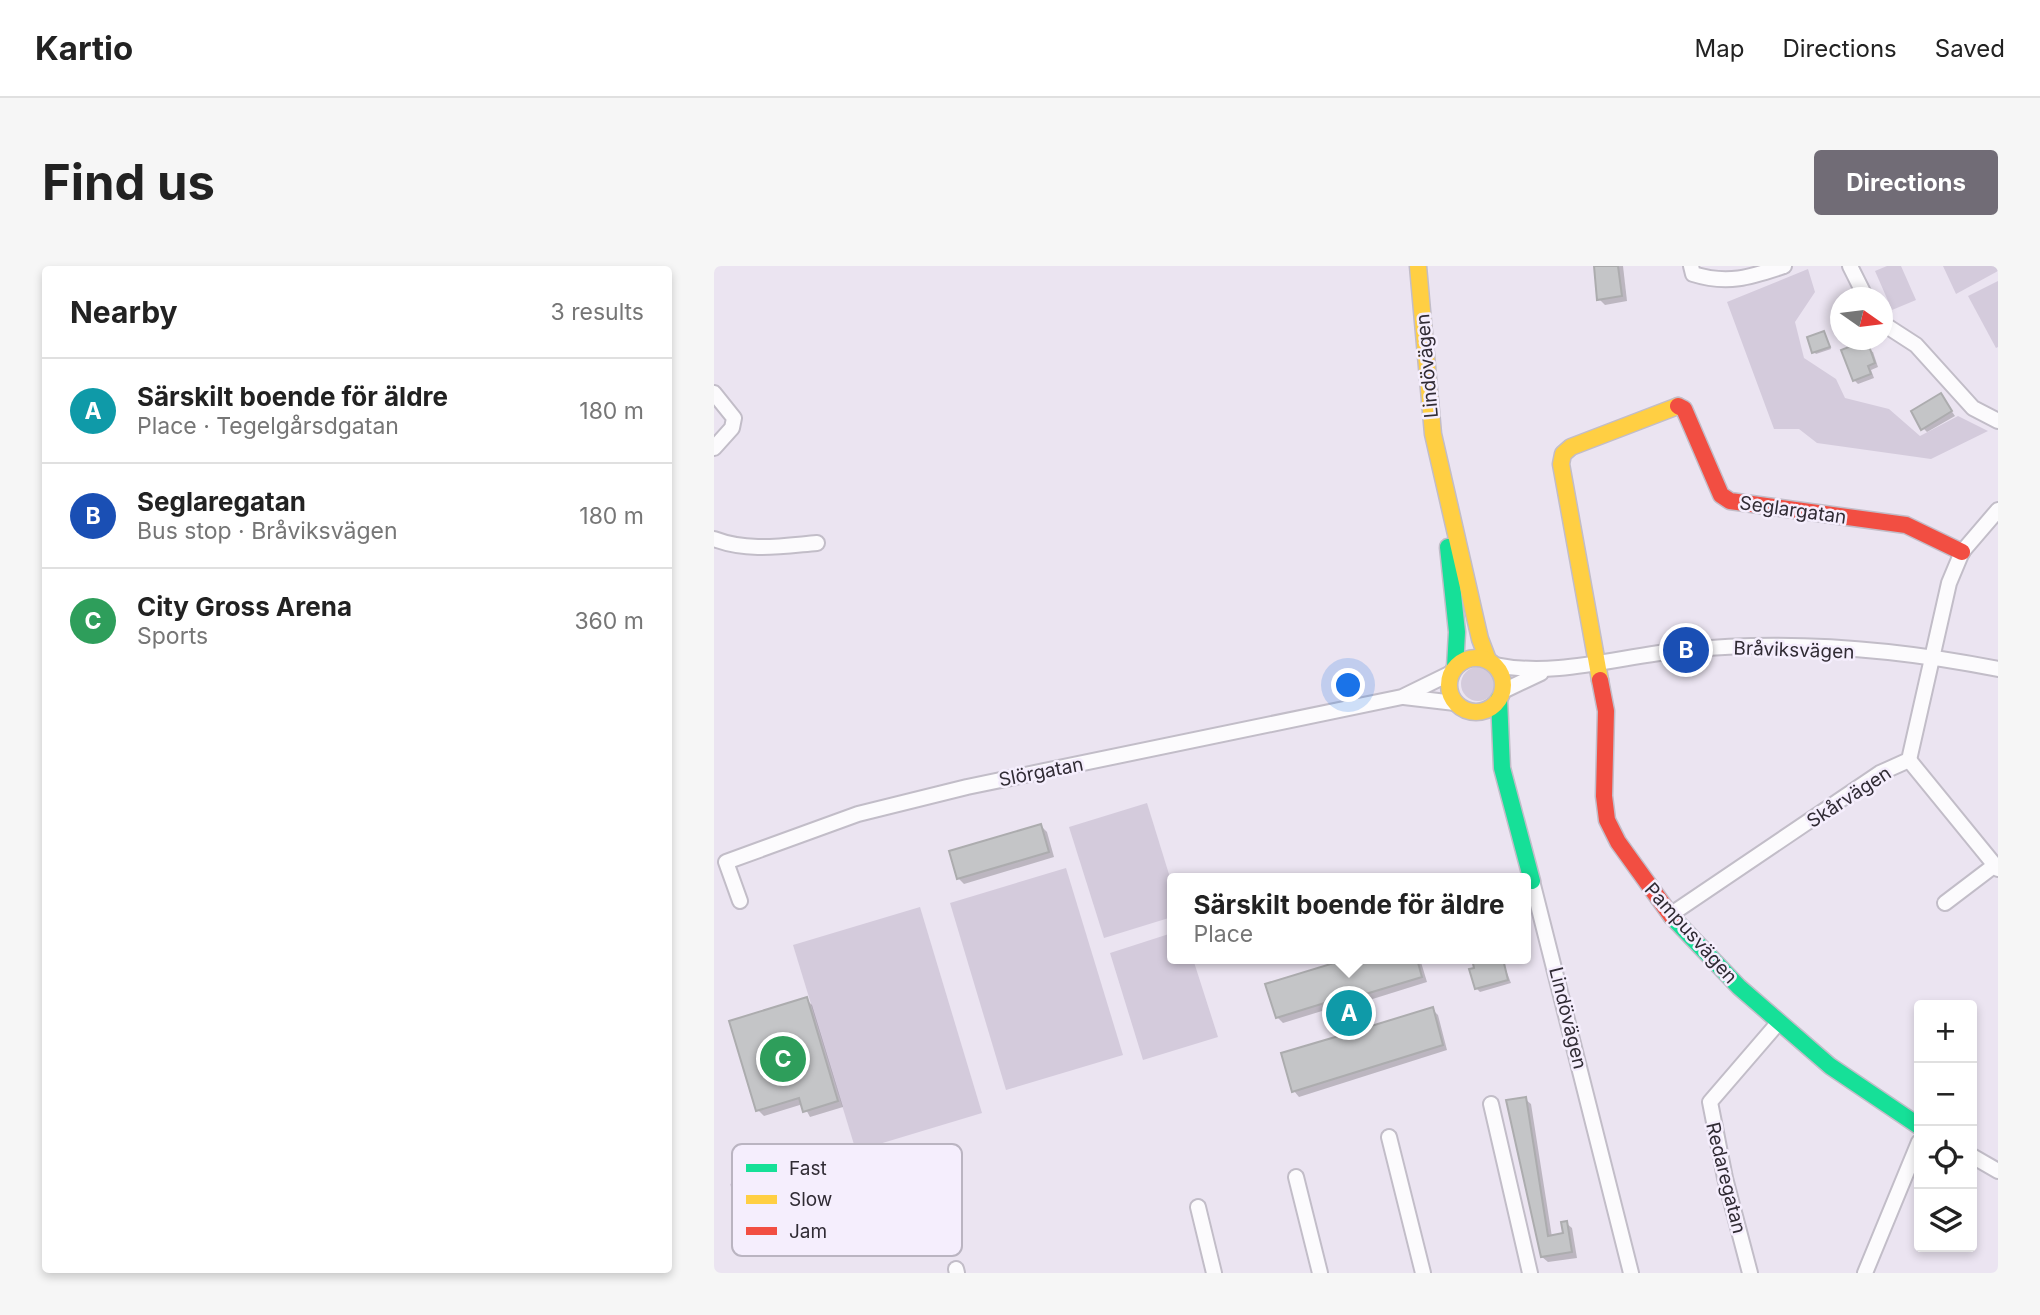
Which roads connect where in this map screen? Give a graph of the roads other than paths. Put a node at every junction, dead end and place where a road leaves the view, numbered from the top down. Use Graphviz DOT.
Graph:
graph roads {
  1 [pos="1418,266"];
  2 [pos="1691,266"];
  3 [pos="1784,266"];
  4 [pos="1850,266"];
  5 [pos="1860,287"];
  6 [pos="1893,330"];
  7 [pos="714,393"];
  8 [pos="1998,421"];
  9 [pos="714,449"];
  10 [pos="1439,466"];
  11 [pos="1998,510"];
  12 [pos="714,539"];
  13 [pos="817,543"];
  14 [pos="1962,552"];
  15 [pos="1930,656"];
  16 [pos="1492,662"];
  17 [pos="1598,662"];
  18 [pos="1548,669"];
  19 [pos="1998,669"];
  20 [pos="1453,670"];
  21 [pos="1501,695"];
  22 [pos="1402,697"];
  23 [pos="1462,707"];
  24 [pos="1909,760"];
  25 [pos="1501,765"];
  26 [pos="1996,867"];
  27 [pos="1527,873"];
  28 [pos="1531,890"];
  29 [pos="740,901"];
  30 [pos="1945,903"];
  31 [pos="1670,915"];
  32 [pos="1778,1023"];
  33 [pos="1492,1104"];
  34 [pos="1914,1123"];
  35 [pos="1389,1137"];
  36 [pos="1914,1154"];
  37 [pos="1977,1159"];
  38 [pos="1998,1171"];
  39 [pos="1296,1177"];
  40 [pos="1198,1206"];
  41 [pos="1214,1273"];
  42 [pos="1320,1273"];
  43 [pos="1423,1273"];
  44 [pos="1530,1273"];
  45 [pos="1631,1273"];
  46 [pos="1750,1273"];
  47 [pos="1866,1273"];
  1 -- 10 [label="street, Lindövägen"];
  2 -- 3 [label="street"];
  4 -- 5 [label="street"];
  6 -- 8 [label="street"];
  7 -- 9 [label="street"];
  10 -- 16 [label="street, Lindövägen"];
  10 -- 20 [label="street, Lindövägen"];
  11 -- 14 [label="street, Skårvägen"];
  12 -- 13 [label="street"];
  14 -- 15 [label="street, Skårvägen"];
  14 -- 17 [label="street, Seglargatan"];
  15 -- 17 [label="street, Bråviksvägen"];
  15 -- 19 [label="street, Bråviksvägen"];
  15 -- 24 [label="street, Skårvägen"];
  16 -- 18 [label="street, Bråviksvägen"];
  16 -- 20 [label="street"];
  16 -- 21 [label="street"];
  17 -- 18 [label="street, Bråviksvägen"];
  17 -- 31 [label="street, Pampusvägen"];
  18 -- 21 [label="street, Bråviksvägen"];
  20 -- 22 [label="street, Slörgatan"];
  20 -- 23 [label="street"];
  21 -- 23 [label="street"];
  21 -- 25 [label="street, Lindövägen"];
  22 -- 23 [label="street, Slörgatan"];
  22 -- 29 [label="street, Slörgatan"];
  23 -- 25 [label="street, Lindövägen"];
  24 -- 26 [label="street"];
  24 -- 31 [label="street, Skårvägen"];
  25 -- 27 [label="street, Lindövägen"];
  26 -- 30 [label="street"];
  28 -- 45 [label="street, Lindövägen"];
  31 -- 32 [label="street, Pampusvägen"];
  32 -- 34 [label="street, Pampusvägen"];
  32 -- 46 [label="street, Redaregatan"];
  33 -- 44 [label="street"];
  35 -- 43 [label="street"];
  36 -- 47 [label="street"];
  37 -- 38 [label="street"];
  39 -- 42 [label="street"];
  40 -- 41 [label="street"];
}
